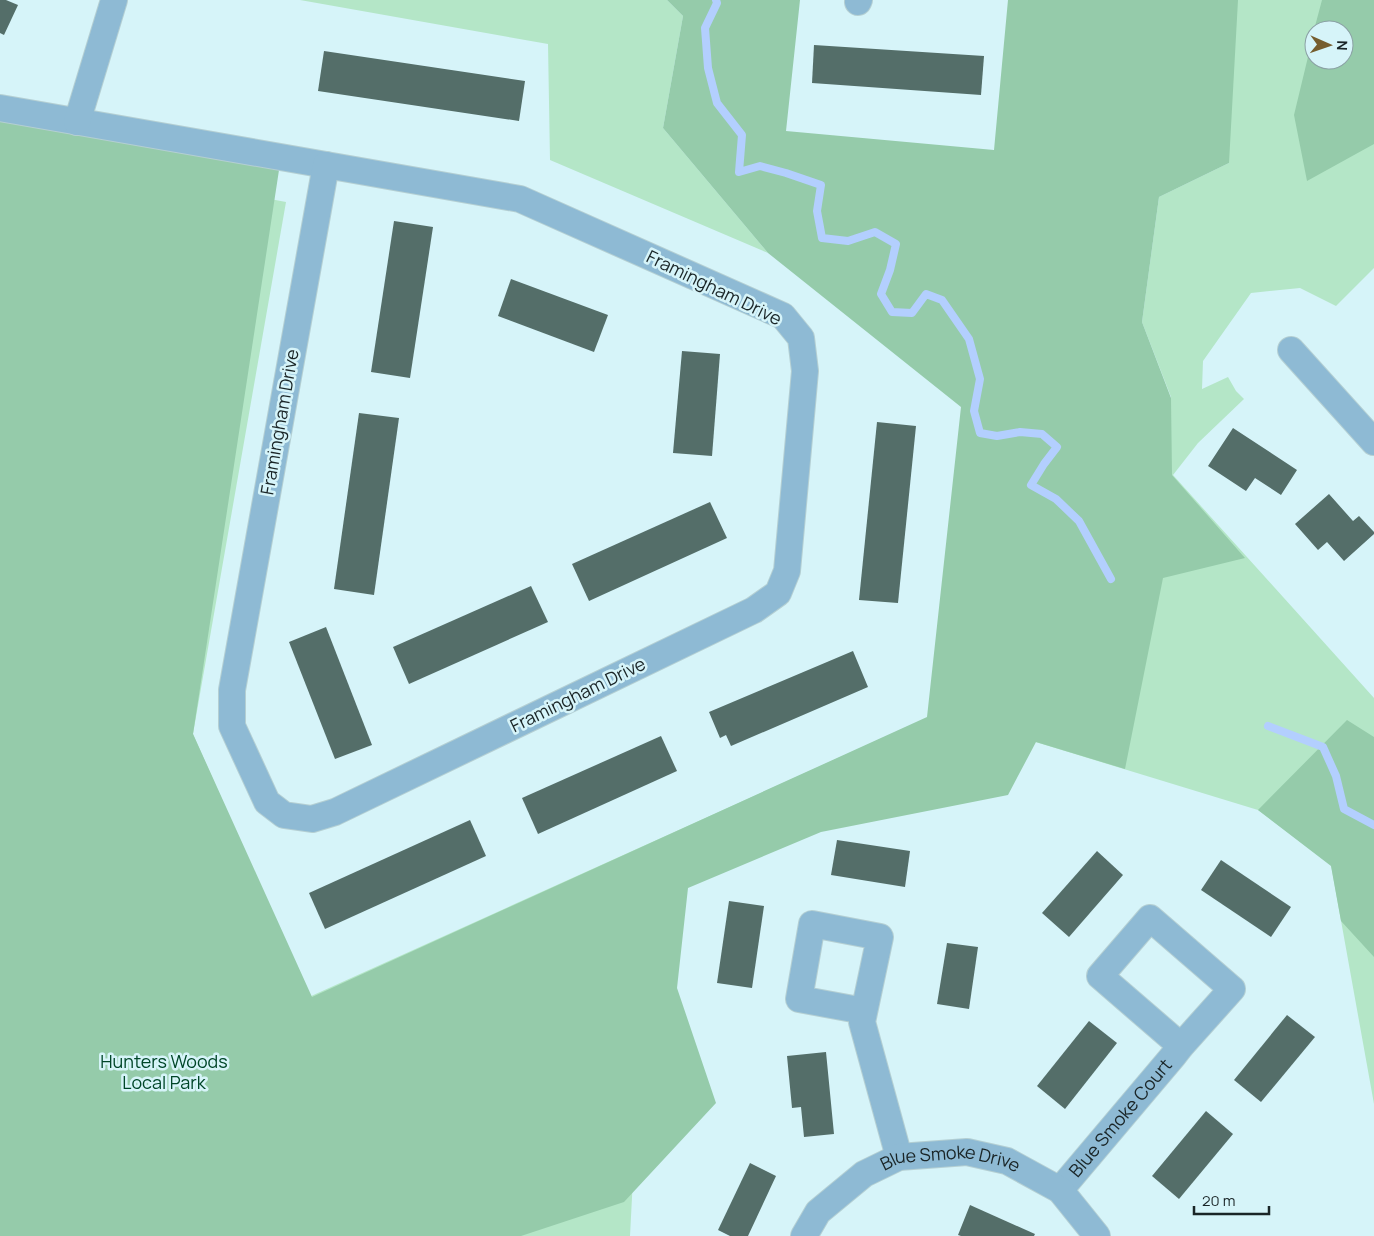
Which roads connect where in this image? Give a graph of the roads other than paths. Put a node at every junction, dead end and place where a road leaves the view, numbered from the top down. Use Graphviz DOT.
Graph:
graph roads {
  1 [pos="114,0"];
  2 [pos="0,108"];
  3 [pos="78,122"];
  4 [pos="326,164"];
  5 [pos="1291,350"];
  6 [pos="1374,442"];
  7 [pos="864,1011"];
  8 [pos="1182,1046"];
  9 [pos="898,1157"];
  10 [pos="1060,1190"];
  11 [pos="804,1236"];
  12 [pos="1097,1236"];
  1 -- 3 [label="street"];
  2 -- 3 [label="street, Framingham Drive"];
  3 -- 4 [label="street, Framingham Drive"];
  4 -- 4 [label="street, Framingham Drive"];
  5 -- 6 [label="street"];
  7 -- 9 [label="street"];
  8 -- 8 [label="street, Blue Smoke Court"];
  8 -- 10 [label="street, Blue Smoke Court"];
  9 -- 10 [label="street, Blue Smoke Drive"];
  9 -- 11 [label="street, Blue Smoke Drive"];
  10 -- 12 [label="street, Blue Smoke Drive"];
}
